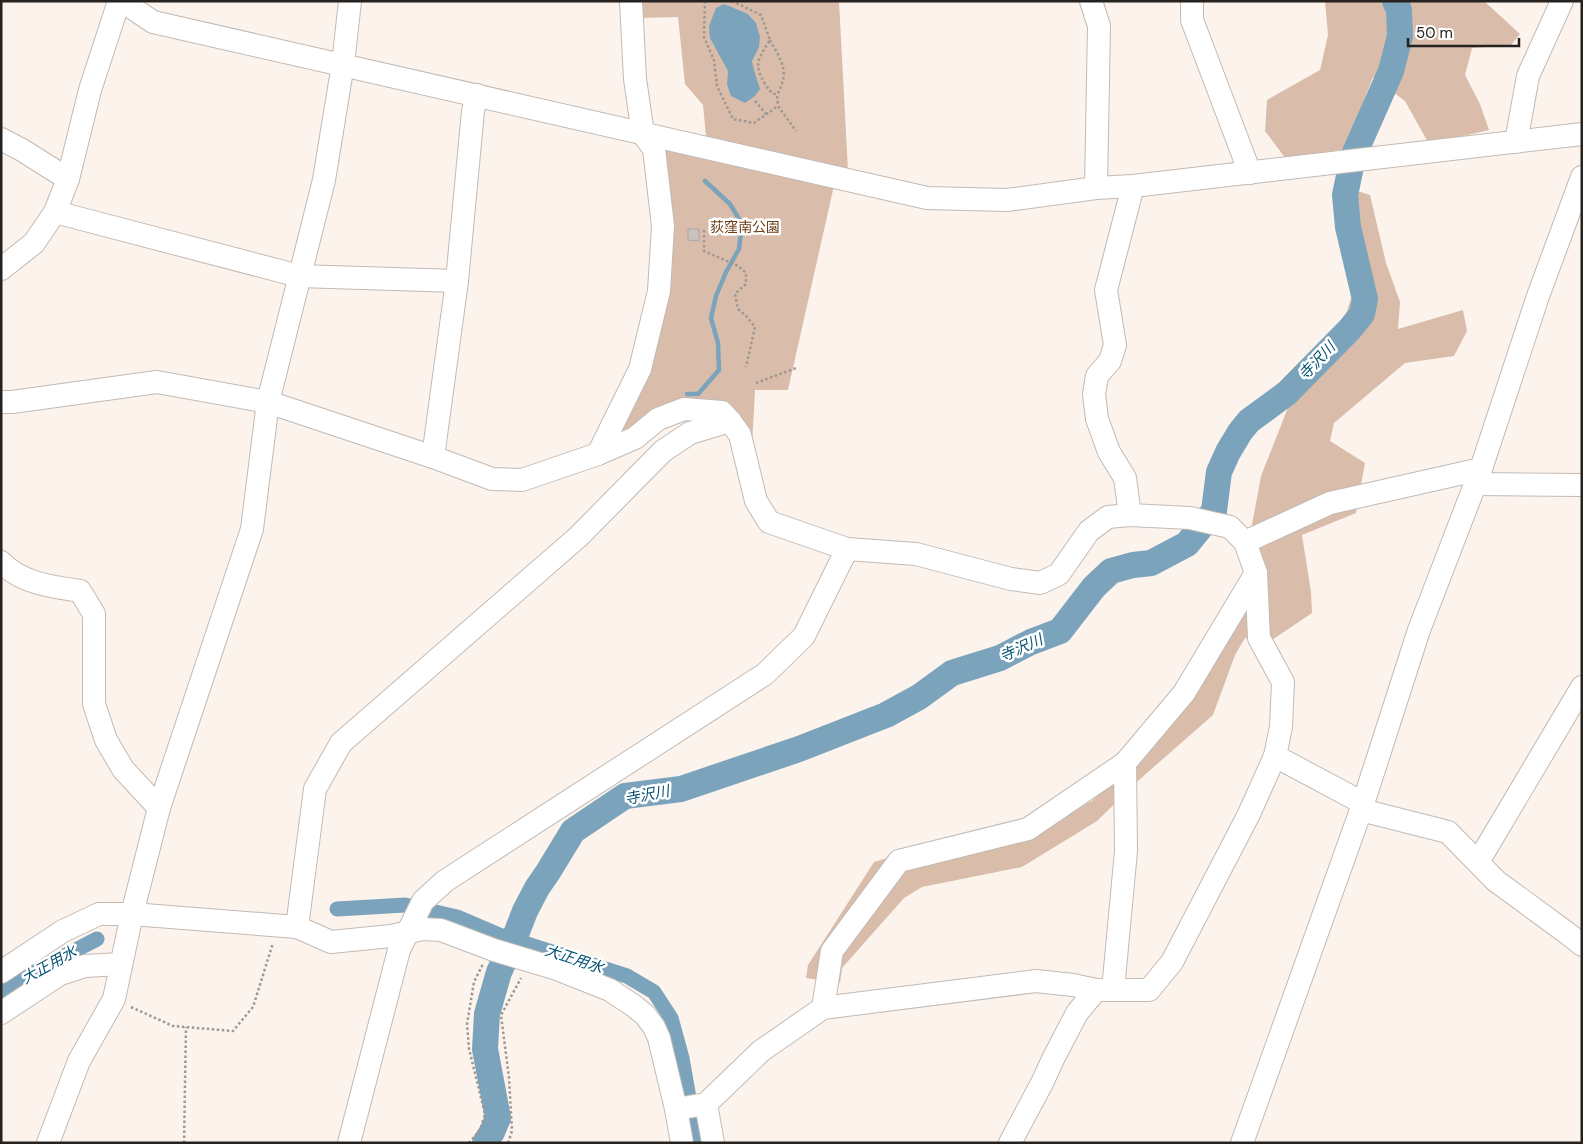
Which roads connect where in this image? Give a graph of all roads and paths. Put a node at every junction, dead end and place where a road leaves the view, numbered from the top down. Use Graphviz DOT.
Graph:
graph roads {
  1 [pos="120,1"];
  2 [pos="350,1"];
  3 [pos="631,1"];
  4 [pos="706,1"];
  5 [pos="732,1"];
  6 [pos="1092,1"];
  7 [pos="1192,1"];
  8 [pos="1562,1"];
  9 [pos="770,40"];
  10 [pos="343,64"];
  11 [pos="477,95"];
  12 [pos="777,95"];
  13 [pos="755,101"];
  14 [pos="778,106"];
  15 [pos="766,114"];
  16 [pos="796,131"];
  17 [pos="643,134"];
  18 [pos="1582,134"];
  19 [pos="1,139"];
  20 [pos="1516,142"];
  21 [pos="1250,173"];
  22 [pos="1582,177"];
  23 [pos="68,179"];
  24 [pos="1133,186"];
  25 [pos="1096,188"];
  26 [pos="55,212"];
  27 [pos="704,230"];
  28 [pos="1,268"];
  29 [pos="298,276"];
  30 [pos="457,281"];
  31 [pos="746,367"];
  32 [pos="796,368"];
  33 [pos="756,383"];
  34 [pos="1,402"];
  35 [pos="268,402"];
  36 [pos="730,421"];
  37 [pos="598,454"];
  38 [pos="432,457"];
  39 [pos="1478,476"];
  40 [pos="1582,485"];
  41 [pos="1130,515"];
  42 [pos="1245,542"];
  43 [pos="847,549"];
  44 [pos="1,562"];
  45 [pos="1256,574"];
  46 [pos="1582,687"];
  47 [pos="1275,756"];
  48 [pos="1125,763"];
  49 [pos="1362,806"];
  50 [pos="158,808"];
  51 [pos="1478,862"];
  52 [pos="132,914"];
  53 [pos="288,927"];
  54 [pos="410,927"];
  55 [pos="1582,945"];
  56 [pos="492,949"];
  57 [pos="526,960"];
  58 [pos="121,964"];
  59 [pos="1,972"];
  60 [pos="1104,990"];
  61 [pos="114,999"];
  62 [pos="823,1008"];
  63 [pos="1,1013"];
  64 [pos="186,1027"];
  65 [pos="692,1106"];
  66 [pos="56,1121"];
  67 [pos="32,1143"];
  68 [pos="48,1143"];
  69 [pos="184,1143"];
  70 [pos="349,1143"];
  71 [pos="469,1143"];
  72 [pos="508,1143"];
  73 [pos="682,1143"];
  74 [pos="713,1143"];
  75 [pos="1010,1143"];
  76 [pos="1242,1143"];
  1 -- 10 [label="street"];
  1 -- 23 [label="street"];
  2 -- 10 [label="street"];
  3 -- 17 [label="street"];
  4 -- 15 [label="path"];
  5 -- 9 [label="path"];
  6 -- 25 [label="street"];
  7 -- 21 [label="street"];
  8 -- 20 [label="street"];
  9 -- 12 [label="path"];
  9 -- 12 [label="path"];
  10 -- 11 [label="street"];
  10 -- 29 [label="street"];
  11 -- 17 [label="street"];
  11 -- 30 [label="street"];
  12 -- 14 [label="path"];
  13 -- 15 [label="path"];
  14 -- 15 [label="path"];
  14 -- 16 [label="path"];
  17 -- 25 [label="street"];
  17 -- 37 [label="street"];
  18 -- 20 [label="street"];
  19 -- 23 [label="street"];
  20 -- 21 [label="street"];
  21 -- 24 [label="street"];
  22 -- 39 [label="street"];
  23 -- 26 [label="street"];
  24 -- 25 [label="street"];
  24 -- 41 [label="street"];
  26 -- 28 [label="street"];
  26 -- 29 [label="street"];
  27 -- 31 [label="path"];
  29 -- 30 [label="street"];
  29 -- 35 [label="street"];
  30 -- 38 [label="street"];
  32 -- 33 [label="path"];
  34 -- 35 [label="street"];
  35 -- 38 [label="street"];
  35 -- 50 [label="street"];
  36 -- 37 [label="street"];
  36 -- 43 [label="street"];
  36 -- 53 [label="street"];
  37 -- 38 [label="street"];
  39 -- 40 [label="street"];
  39 -- 42 [label="street"];
  39 -- 49 [label="street"];
  41 -- 42 [label="street"];
  41 -- 43 [label="street"];
  42 -- 45 [label="street"];
  43 -- 54 [label="street"];
  44 -- 50 [label="street"];
  45 -- 47 [label="street"];
  45 -- 48 [label="street"];
  46 -- 51 [label="street"];
  47 -- 49 [label="street"];
  47 -- 60 [label="street"];
  48 -- 60 [label="street"];
  48 -- 62 [label="street"];
  49 -- 51 [label="street"];
  49 -- 76 [label="street"];
  50 -- 52 [label="street"];
  51 -- 55 [label="street"];
  52 -- 53 [label="street"];
  52 -- 58 [label="street"];
  52 -- 59 [label="street"];
  53 -- 54 [label="street"];
  53 -- 64 [label="path"];
  54 -- 56 [label="street"];
  54 -- 70 [label="street"];
  56 -- 57 [label="street"];
  56 -- 71 [label="path"];
  57 -- 65 [label="street"];
  57 -- 72 [label="path"];
  58 -- 61 [label="street"];
  58 -- 63 [label="street"];
  60 -- 62 [label="street"];
  60 -- 75 [label="street"];
  61 -- 64 [label="path"];
  61 -- 66 [label="street"];
  62 -- 65 [label="street"];
  64 -- 69 [label="path"];
  65 -- 73 [label="street"];
  65 -- 74 [label="street"];
  66 -- 67 [label="street"];
  66 -- 68 [label="street"];
}
